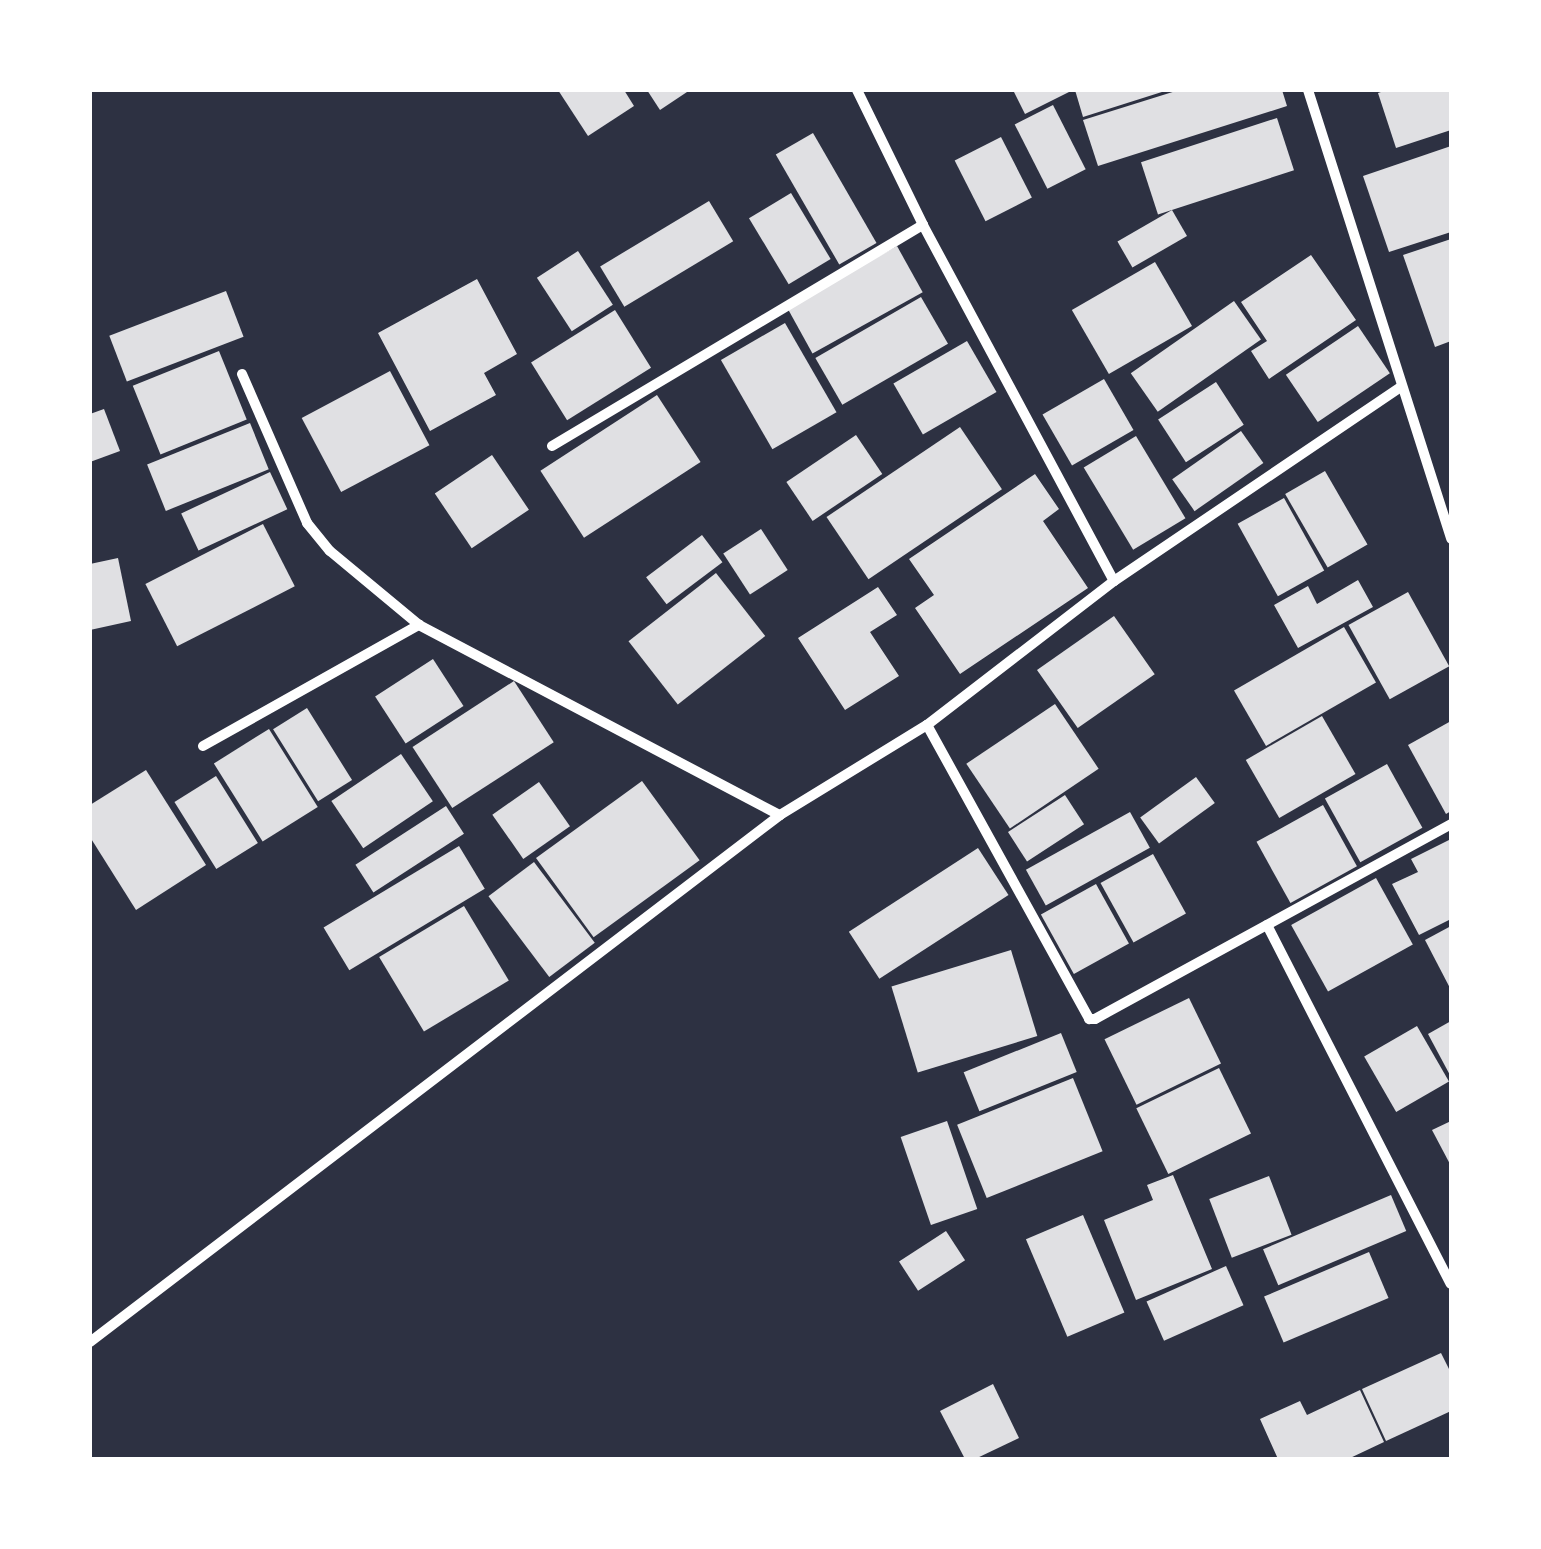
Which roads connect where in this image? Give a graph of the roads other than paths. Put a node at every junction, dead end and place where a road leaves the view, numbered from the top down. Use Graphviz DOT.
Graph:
graph roads {
  1 [pos="857,90"];
  2 [pos="1308,90"];
  3 [pos="923,225"];
  4 [pos="242,374"];
  5 [pos="1401,387"];
  6 [pos="552,446"];
  7 [pos="1451,538"];
  8 [pos="1114,581"];
  9 [pos="419,625"];
  10 [pos="927,725"];
  11 [pos="204,746"];
  12 [pos="780,815"];
  13 [pos="1451,824"];
  14 [pos="1267,925"];
  15 [pos="1451,1284"];
  16 [pos="90,1342"];
  1 -- 3 [label="street"];
  2 -- 5 [label="street"];
  3 -- 6 [label="street"];
  3 -- 8 [label="street"];
  4 -- 9 [label="street"];
  5 -- 7 [label="street"];
  5 -- 8 [label="street"];
  8 -- 10 [label="street"];
  9 -- 11 [label="street"];
  9 -- 12 [label="street"];
  10 -- 12 [label="street"];
  10 -- 14 [label="street"];
  12 -- 16 [label="street"];
  13 -- 14 [label="street"];
  14 -- 15 [label="street"];
}
